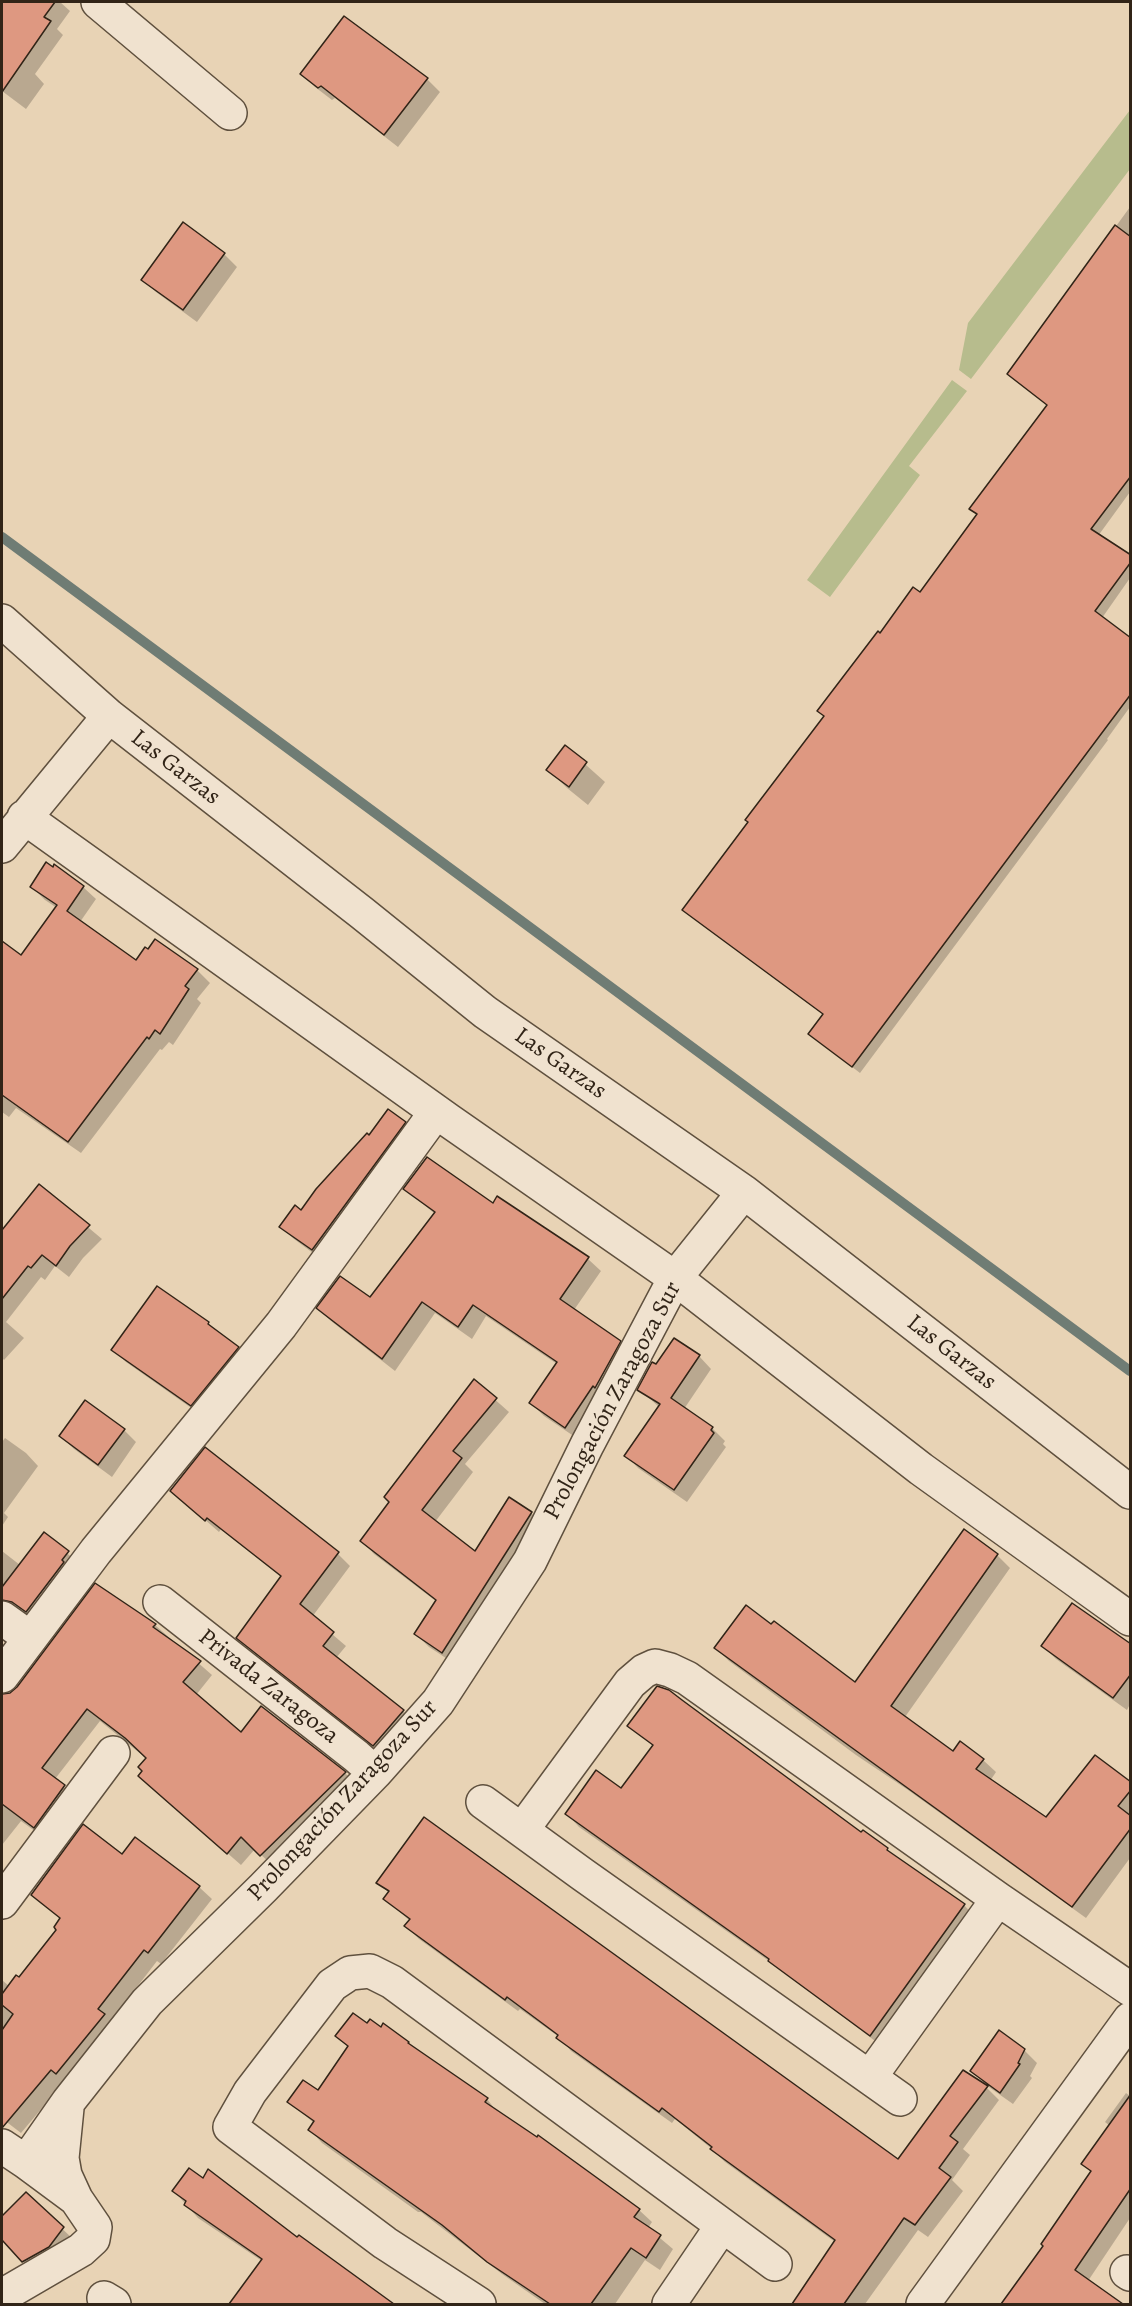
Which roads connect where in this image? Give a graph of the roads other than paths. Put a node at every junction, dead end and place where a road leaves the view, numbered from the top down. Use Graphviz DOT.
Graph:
graph roads {
  1 [pos="98,2"];
  2 [pos="230,112"];
  3 [pos="2,621"];
  4 [pos="109,716"];
  5 [pos="24,817"];
  6 [pos="2,846"];
  7 [pos="436,1112"];
  8 [pos="744,1192"];
  9 [pos="675,1278"];
  10 [pos="1131,1492"];
  11 [pos="160,1602"];
  12 [pos="2,1618"];
  13 [pos="1131,1619"];
  14 [pos="30,1638"];
  15 [pos="2,1676"];
  16 [pos="112,1753"];
  17 [pos="375,1773"];
  18 [pos="483,1802"];
  19 [pos="522,1830"];
  20 [pos="998,1899"];
  21 [pos="2,1902"];
  22 [pos="1131,1989"];
  23 [pos="1129,2025"];
  24 [pos="870,2077"];
  25 [pos="900,2098"];
  26 [pos="68,2102"];
  27 [pos="14,2154"];
  28 [pos="76,2199"];
  29 [pos="722,2226"];
  30 [pos="775,2264"];
  31 [pos="2,2296"];
  32 [pos="479,2304"];
  33 [pos="669,2304"];
  34 [pos="923,2304"];
  1 -- 2 [label="street"];
  3 -- 4 [label="street, Las Garzas"];
  4 -- 5 [label="street"];
  4 -- 8 [label="street, Las Garzas"];
  5 -- 6 [label="street"];
  5 -- 7 [label="street"];
  7 -- 9 [label="street"];
  7 -- 14 [label="street"];
  8 -- 9 [label="street, Prolongación Zaragoza Sur"];
  8 -- 10 [label="street, Las Garzas"];
  9 -- 13 [label="street"];
  9 -- 17 [label="street, Prolongación Zaragoza Sur"];
  11 -- 17 [label="street, Privada Zaragoza"];
  12 -- 14 [label="street"];
  14 -- 15 [label="street"];
  16 -- 21 [label="street"];
  17 -- 26 [label="street, Prolongación Zaragoza Sur"];
  18 -- 19 [label="street"];
  19 -- 20 [label="street"];
  19 -- 24 [label="street"];
  20 -- 22 [label="street"];
  20 -- 24 [label="street"];
  23 -- 34 [label="street"];
  24 -- 25 [label="street"];
  26 -- 27 [label="street, Prolongación Zaragoza Sur"];
  26 -- 28 [label="street"];
  27 -- 28 [label="street, Prolongación Zaragoza Sur"];
  28 -- 31 [label="street, Prolongación Zaragoza Sur"];
  29 -- 30 [label="street"];
  29 -- 32 [label="street"];
  29 -- 33 [label="street"];
}
